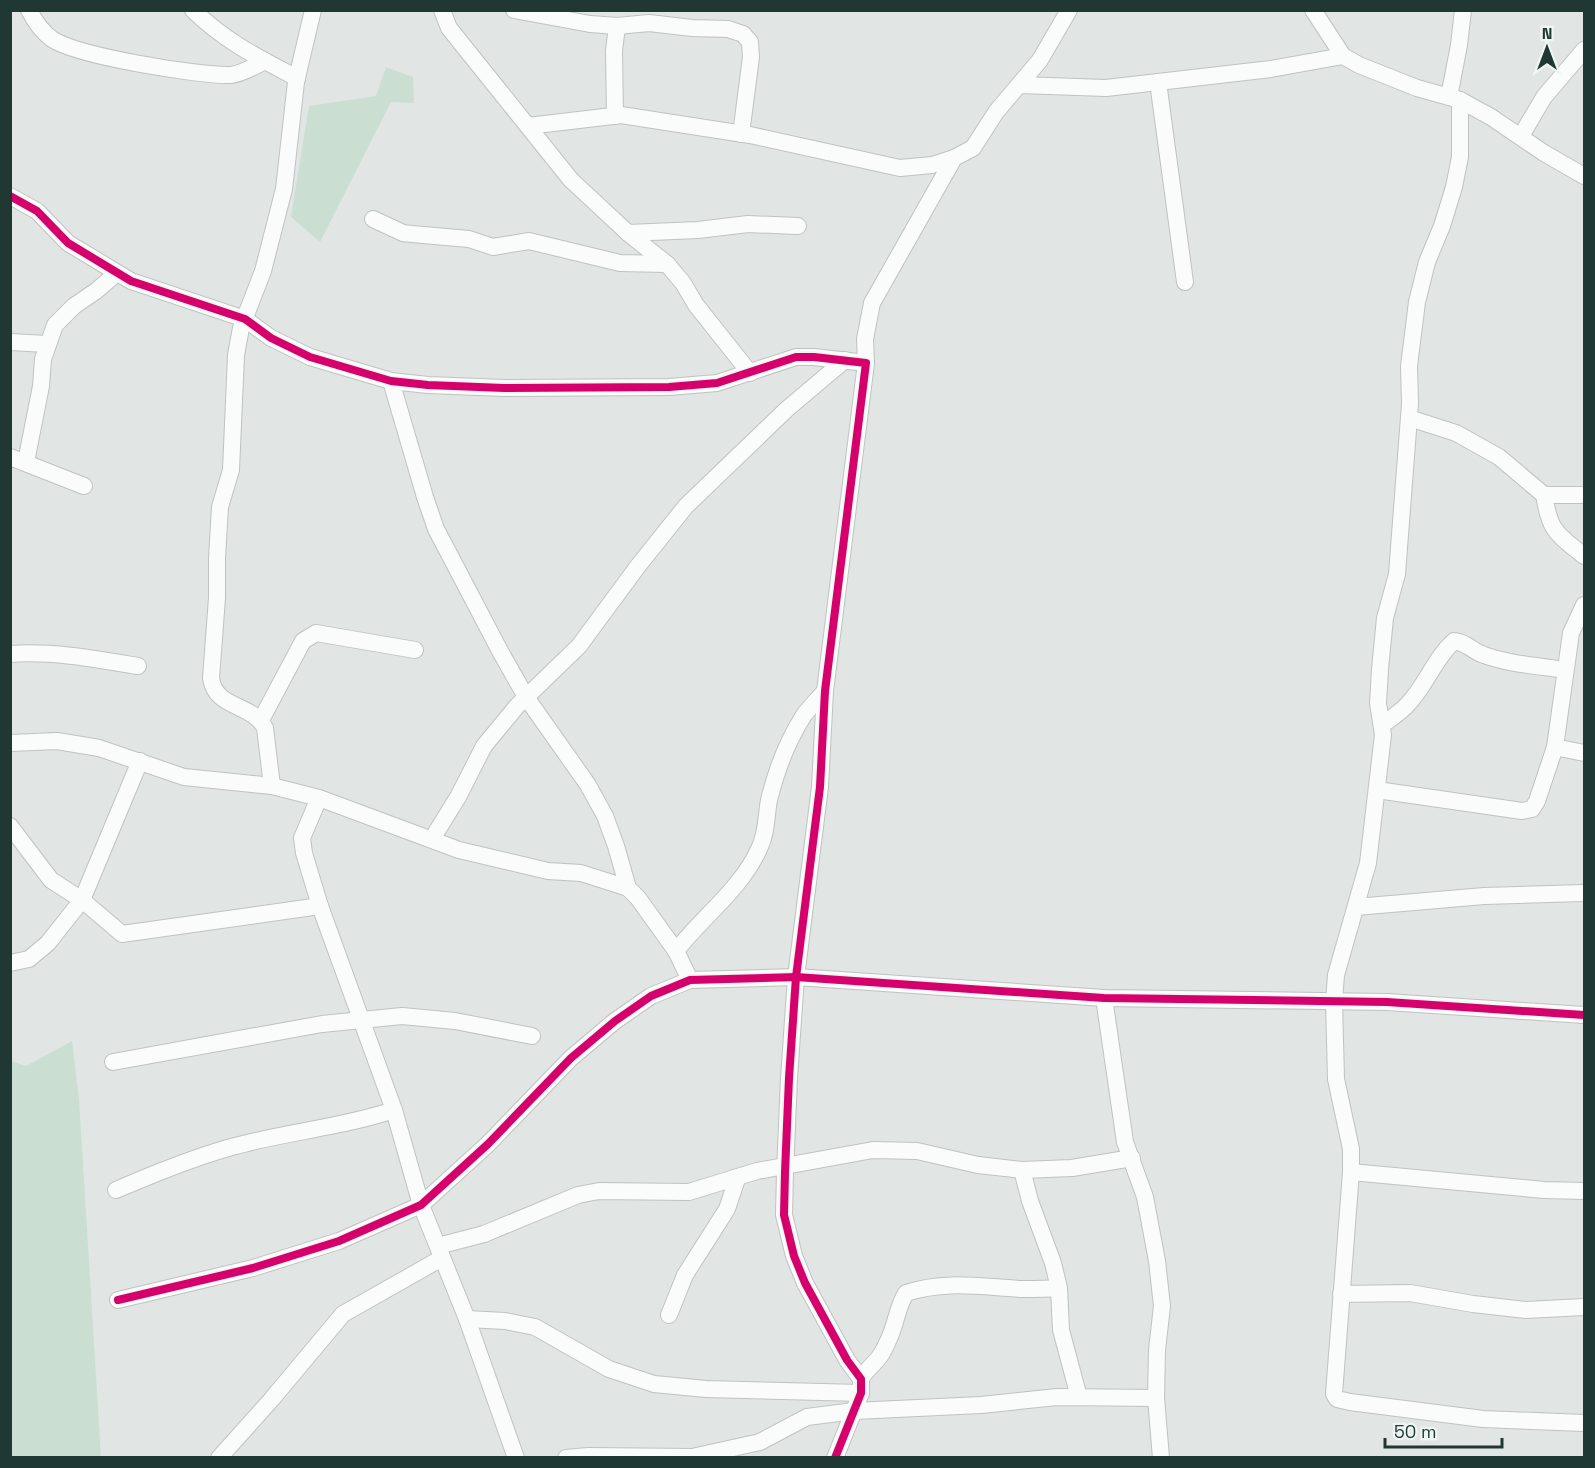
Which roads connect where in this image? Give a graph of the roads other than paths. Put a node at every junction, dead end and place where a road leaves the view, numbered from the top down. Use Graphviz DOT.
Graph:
graph roads {
  1 [pos="29,10"];
  2 [pos="193,10"];
  3 [pos="313,10"];
  4 [pos="442,10"];
  5 [pos="514,10"];
  6 [pos="1069,10"];
  7 [pos="1313,10"];
  8 [pos="1463,10"];
  9 [pos="617,26"];
  10 [pos="1584,50"];
  11 [pos="1343,56"];
  12 [pos="265,62"];
  13 [pos="297,78"];
  14 [pos="1158,82"];
  15 [pos="1019,85"];
  16 [pos="1454,99"];
  17 [pos="615,116"];
  18 [pos="528,126"];
  19 [pos="741,134"];
  20 [pos="1521,136"];
  21 [pos="954,158"];
  22 [pos="1584,176"];
  23 [pos="10,196"];
  24 [pos="373,219"];
  25 [pos="798,226"];
  26 [pos="628,233"];
  27 [pos="667,264"];
  28 [pos="117,273"];
  29 [pos="1185,282"];
  30 [pos="244,319"];
  31 [pos="10,342"];
  32 [pos="47,344"];
  33 [pos="845,360"];
  34 [pos="866,363"];
  35 [pos="750,373"];
  36 [pos="391,381"];
  37 [pos="1409,418"];
  38 [pos="18,460"];
  39 [pos="84,486"];
  40 [pos="1545,495"];
  41 [pos="1584,495"];
  42 [pos="1584,556"];
  43 [pos="1584,605"];
  44 [pos="415,650"];
  45 [pos="10,654"];
  46 [pos="138,666"];
  47 [pos="1565,670"];
  48 [pos="825,691"];
  49 [pos="526,697"];
  50 [pos="261,720"];
  51 [pos="1382,726"];
  52 [pos="10,742"];
  53 [pos="1555,747"];
  54 [pos="1584,753"];
  55 [pos="140,761"];
  56 [pos="272,786"];
  57 [pos="1377,790"];
  58 [pos="319,798"];
  59 [pos="10,826"];
  60 [pos="432,839"];
  61 [pos="627,888"];
  62 [pos="1584,893"];
  63 [pos="82,900"];
  64 [pos="320,906"];
  65 [pos="1356,907"];
  66 [pos="676,951"];
  67 [pos="10,963"];
  68 [pos="796,977"];
  69 [pos="690,980"];
  70 [pos="1104,998"];
  71 [pos="1334,1001"];
  72 [pos="1584,1016"];
  73 [pos="361,1020"];
  74 [pos="532,1036"];
  75 [pos="113,1062"];
  76 [pos="394,1110"];
  77 [pos="1131,1158"];
  78 [pos="786,1166"];
  79 [pos="1022,1170"];
  80 [pos="1352,1172"];
  81 [pos="736,1179"];
  82 [pos="116,1190"];
  83 [pos="1584,1191"];
  84 [pos="421,1205"];
  85 [pos="440,1252"];
  86 [pos="1059,1288"];
  87 [pos="1341,1294"];
  88 [pos="118,1300"];
  89 [pos="1584,1307"];
  90 [pos="669,1315"];
  91 [pos="467,1319"];
  92 [pos="861,1386"];
  93 [pos="1079,1397"];
  94 [pos="1156,1398"];
  95 [pos="854,1411"];
  96 [pos="1584,1423"];
  97 [pos="219,1458"];
  98 [pos="516,1458"];
  99 [pos="566,1458"];
  100 [pos="835,1458"];
  101 [pos="1161,1458"];
  1 -- 12 [label="street"];
  2 -- 12 [label="street"];
  3 -- 13 [label="street"];
  4 -- 18 [label="street"];
  5 -- 9 [label="street"];
  6 -- 15 [label="street"];
  7 -- 11 [label="street"];
  8 -- 16 [label="street"];
  9 -- 17 [label="street"];
  9 -- 19 [label="street"];
  10 -- 20 [label="street"];
  11 -- 14 [label="street"];
  11 -- 16 [label="street"];
  12 -- 13 [label="street"];
  13 -- 30 [label="street"];
  14 -- 15 [label="street"];
  14 -- 29 [label="street"];
  15 -- 21 [label="street"];
  16 -- 20 [label="street"];
  16 -- 37 [label="street"];
  17 -- 18 [label="street"];
  17 -- 19 [label="street"];
  18 -- 26 [label="street"];
  19 -- 21 [label="street"];
  20 -- 22 [label="street"];
  21 -- 34 [label="street"];
  23 -- 28 [label="street"];
  24 -- 27 [label="street"];
  25 -- 26 [label="street"];
  26 -- 27 [label="street"];
  27 -- 35 [label="street"];
  28 -- 30 [label="street"];
  28 -- 32 [label="street"];
  30 -- 36 [label="street"];
  30 -- 50 [label="street"];
  31 -- 32 [label="street"];
  32 -- 38 [label="street"];
  33 -- 34 [label="street"];
  33 -- 35 [label="street"];
  33 -- 49 [label="street"];
  34 -- 48 [label="street"];
  35 -- 36 [label="street"];
  36 -- 49 [label="street"];
  37 -- 40 [label="street"];
  37 -- 51 [label="street"];
  38 -- 39 [label="street"];
  40 -- 41 [label="street"];
  40 -- 42 [label="street"];
  43 -- 47 [label="street"];
  44 -- 50 [label="street"];
  45 -- 46 [label="street"];
  47 -- 51 [label="street"];
  47 -- 53 [label="street"];
  48 -- 66 [label="street"];
  48 -- 68 [label="street"];
  49 -- 60 [label="street"];
  49 -- 61 [label="street"];
  50 -- 56 [label="street"];
  51 -- 57 [label="street"];
  52 -- 55 [label="street"];
  53 -- 54 [label="street"];
  53 -- 57 [label="street"];
  55 -- 56 [label="street"];
  55 -- 63 [label="street"];
  56 -- 58 [label="street"];
  57 -- 65 [label="street"];
  58 -- 60 [label="street"];
  58 -- 64 [label="street"];
  59 -- 63 [label="street"];
  60 -- 61 [label="street"];
  61 -- 66 [label="street"];
  62 -- 65 [label="street"];
  63 -- 64 [label="street"];
  63 -- 67 [label="street"];
  64 -- 73 [label="street"];
  65 -- 71 [label="street"];
  66 -- 69 [label="street"];
  68 -- 69 [label="street"];
  68 -- 70 [label="street"];
  68 -- 78 [label="street"];
  69 -- 84 [label="street"];
  70 -- 71 [label="street"];
  70 -- 77 [label="street"];
  71 -- 72 [label="street"];
  71 -- 80 [label="street"];
  73 -- 74 [label="street"];
  73 -- 75 [label="street"];
  73 -- 76 [label="street"];
  76 -- 82 [label="street"];
  76 -- 84 [label="street"];
  77 -- 79 [label="street"];
  77 -- 94 [label="street"];
  78 -- 79 [label="street"];
  78 -- 81 [label="street"];
  78 -- 92 [label="street"];
  79 -- 86 [label="street"];
  80 -- 83 [label="street"];
  80 -- 87 [label="street"];
  81 -- 85 [label="street"];
  81 -- 90 [label="street"];
  84 -- 85 [label="street"];
  84 -- 88 [label="street"];
  85 -- 91 [label="street"];
  85 -- 97 [label="street"];
  86 -- 92 [label="street"];
  86 -- 93 [label="street"];
  87 -- 89 [label="street"];
  87 -- 96 [label="street"];
  91 -- 92 [label="street"];
  91 -- 98 [label="street"];
  92 -- 95 [label="street"];
  93 -- 94 [label="street"];
  93 -- 95 [label="street"];
  94 -- 101 [label="street"];
  95 -- 99 [label="street"];
  95 -- 100 [label="street"];
}
